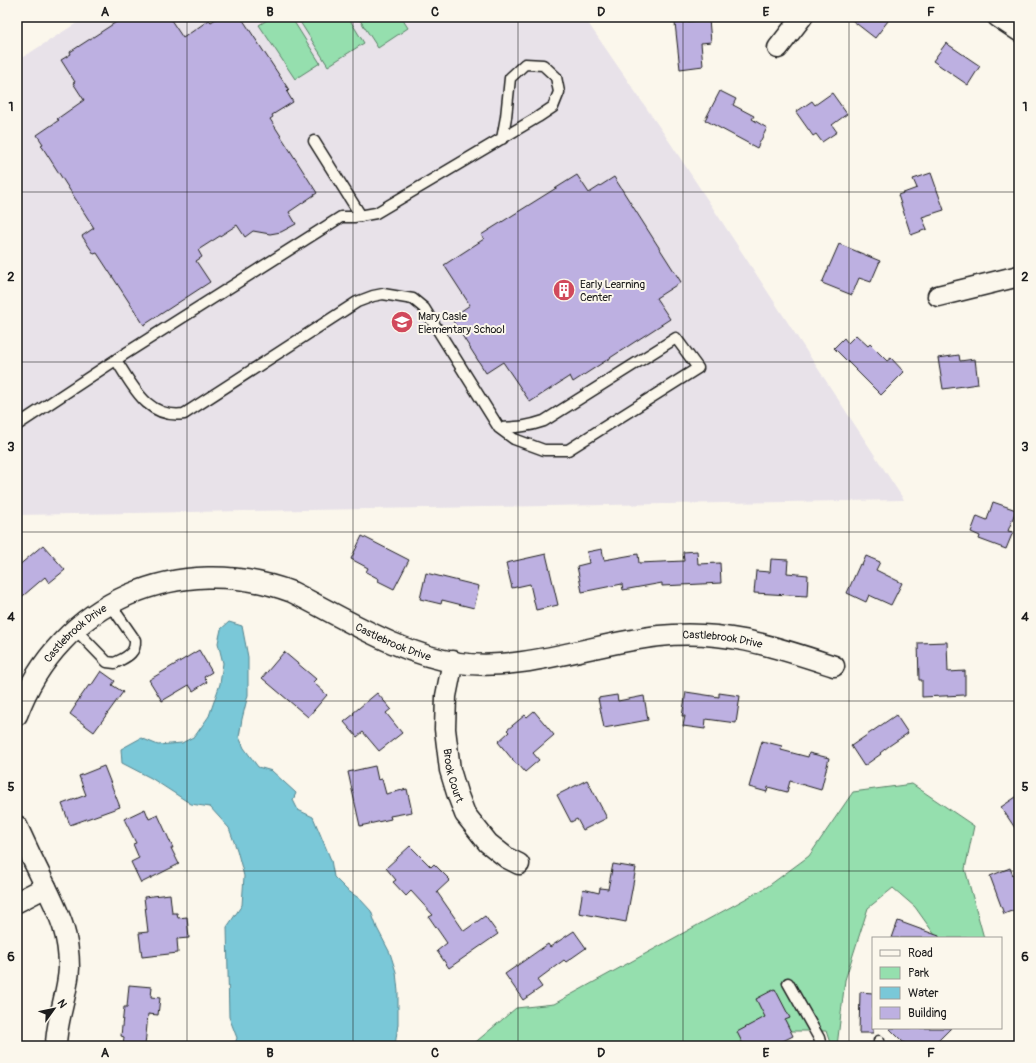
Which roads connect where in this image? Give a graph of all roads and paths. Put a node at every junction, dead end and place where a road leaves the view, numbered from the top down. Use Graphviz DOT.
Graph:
graph roads {
  1 [pos="802,17"];
  2 [pos="998,17"];
  3 [pos="1019,31"];
  4 [pos="778,48"];
  5 [pos="502,139"];
  6 [pos="314,140"];
  7 [pos="361,216"];
  8 [pos="1019,276"];
  9 [pos="938,296"];
  10 [pos="116,360"];
  11 [pos="17,425"];
  12 [pos="499,428"];
  13 [pos="110,604"];
  14 [pos="75,629"];
  15 [pos="453,662"];
  16 [pos="834,666"];
  17 [pos="18,706"];
  18 [pos="17,826"];
  19 [pos="519,864"];
  20 [pos="46,887"];
  21 [pos="17,902"];
  22 [pos="788,983"];
  23 [pos="56,1046"];
  24 [pos="822,1046"];
  1 -- 4 [label="street"];
  2 -- 3 [label="street"];
  5 -- 5 [label="lane"];
  5 -- 7 [label="lane"];
  6 -- 7 [label="lane"];
  7 -- 10 [label="lane"];
  8 -- 9 [label="street"];
  10 -- 11 [label="lane"];
  10 -- 12 [label="lane"];
  12 -- 12 [label="lane"];
  13 -- 14 [label="street, Castlebrook Drive"];
  13 -- 14 [label="lane"];
  13 -- 15 [label="street, Castlebrook Drive"];
  14 -- 17 [label="street, Castlebrook Drive"];
  15 -- 16 [label="street, Castlebrook Drive"];
  15 -- 19 [label="street, Brook Court"];
  18 -- 20 [label="street"];
  20 -- 21 [label="street"];
  20 -- 23 [label="street"];
  22 -- 24 [label="lane"];
}
